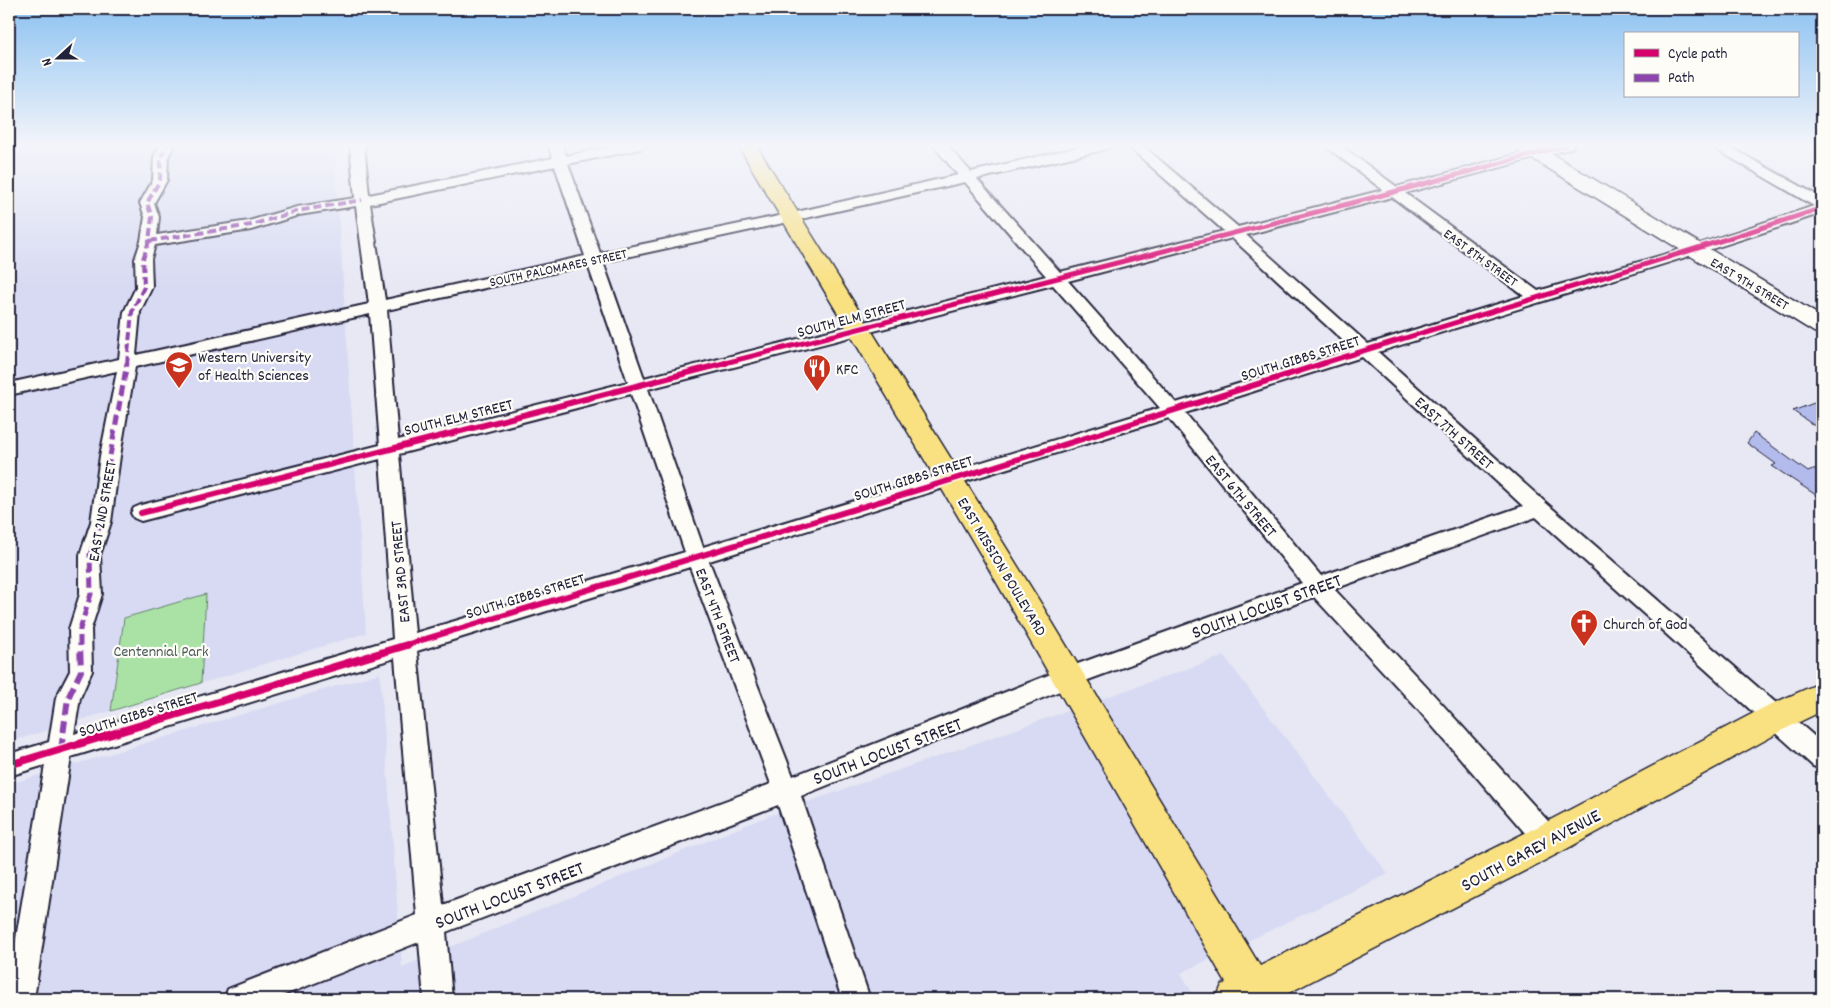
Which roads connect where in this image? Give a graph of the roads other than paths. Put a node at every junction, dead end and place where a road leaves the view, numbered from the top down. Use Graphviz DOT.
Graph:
graph roads {
  1 [pos="153,192"];
  2 [pos="361,192"];
  3 [pos="395,192"];
  4 [pos="571,192"];
  5 [pos="773,192"];
  6 [pos="902,192"];
  7 [pos="981,192"];
  8 [pos="1188,192"];
  9 [pos="1394,192"];
  10 [pos="1601,192"];
  11 [pos="1801,192"];
  12 [pos="362,200"];
  13 [pos="1822,204"];
  14 [pos="1822,208"];
  15 [pos="788,218"];
  16 [pos="1235,233"];
  17 [pos="149,241"];
  18 [pos="1696,250"];
  19 [pos="593,259"];
  20 [pos="1056,277"];
  21 [pos="1536,297"];
  22 [pos="378,307"];
  23 [pos="1822,327"];
  24 [pos="857,330"];
  25 [pos="1366,352"];
  26 [pos="126,363"];
  27 [pos="637,386"];
  28 [pos="9,389"];
  29 [pos="1173,411"];
  30 [pos="389,448"];
  31 [pos="951,480"];
  32 [pos="1539,508"];
  33 [pos="140,513"];
  34 [pos="696,558"];
  35 [pos="1318,587"];
  36 [pos="405,646"];
  37 [pos="1070,677"];
  38 [pos="1822,696"];
  39 [pos="1777,717"];
  40 [pos="61,750"];
  41 [pos="1822,758"];
  42 [pos="9,765"];
  43 [pos="786,790"];
  44 [pos="1548,840"];
  45 [pos="430,924"];
  46 [pos="1249,997"];
  47 [pos="20,999"];
  48 [pos="238,999"];
  49 [pos="438,999"];
  50 [pos="856,999"];
  1 -- 17 [label="street, EAST 2ND STREET"];
  2 -- 12 [label="street, EAST 3RD STREET"];
  3 -- 12 [label="street"];
  4 -- 19 [label="street, EAST 4TH STREET"];
  5 -- 15 [label="main road, EAST MISSION BOULEVARD"];
  6 -- 15 [label="street, SOUTH PALOMARES STREET"];
  7 -- 20 [label="street, EAST 6TH STREET"];
  8 -- 16 [label="street, EAST 7TH STREET"];
  9 -- 16 [label="street, SOUTH ELM STREET"];
  9 -- 21 [label="street, EAST 8TH STREET"];
  10 -- 18 [label="street, EAST 9TH STREET"];
  11 -- 13 [label="street"];
  12 -- 17 [label="street"];
  12 -- 22 [label="street, EAST 3RD STREET"];
  14 -- 18 [label="street, SOUTH GIBBS STREET"];
  15 -- 19 [label="street, SOUTH PALOMARES STREET"];
  15 -- 24 [label="main road, EAST MISSION BOULEVARD"];
  16 -- 20 [label="street, SOUTH ELM STREET"];
  16 -- 25 [label="street, EAST 7TH STREET"];
  17 -- 26 [label="street, EAST 2ND STREET"];
  18 -- 21 [label="street, SOUTH GIBBS STREET"];
  18 -- 23 [label="street, EAST 9TH STREET"];
  19 -- 22 [label="street, SOUTH PALOMARES STREET"];
  19 -- 27 [label="street, EAST 4TH STREET"];
  20 -- 24 [label="street, SOUTH ELM STREET"];
  20 -- 29 [label="street, EAST 6TH STREET"];
  21 -- 25 [label="street, SOUTH GIBBS STREET"];
  22 -- 26 [label="street, SOUTH PALOMARES STREET"];
  22 -- 30 [label="street, EAST 3RD STREET"];
  24 -- 27 [label="street, SOUTH ELM STREET"];
  24 -- 31 [label="main road, EAST MISSION BOULEVARD"];
  25 -- 29 [label="street, SOUTH GIBBS STREET"];
  25 -- 32 [label="street, EAST 7TH STREET"];
  26 -- 28 [label="street, SOUTH PALOMARES STREET"];
  26 -- 40 [label="street, EAST 2ND STREET"];
  27 -- 30 [label="street, SOUTH ELM STREET"];
  27 -- 34 [label="street, EAST 4TH STREET"];
  29 -- 31 [label="street, SOUTH GIBBS STREET"];
  29 -- 35 [label="street, EAST 6TH STREET"];
  30 -- 33 [label="street, SOUTH ELM STREET"];
  30 -- 36 [label="street, EAST 3RD STREET"];
  31 -- 34 [label="street, SOUTH GIBBS STREET"];
  31 -- 37 [label="main road, EAST MISSION BOULEVARD"];
  32 -- 35 [label="street, SOUTH LOCUST STREET"];
  32 -- 39 [label="street, EAST 7TH STREET"];
  34 -- 36 [label="street, SOUTH GIBBS STREET"];
  34 -- 43 [label="street, EAST 4TH STREET"];
  35 -- 37 [label="street, SOUTH LOCUST STREET"];
  35 -- 44 [label="street, EAST 6TH STREET"];
  36 -- 40 [label="street, SOUTH GIBBS STREET"];
  36 -- 45 [label="street, EAST 3RD STREET"];
  37 -- 43 [label="street, SOUTH LOCUST STREET"];
  37 -- 46 [label="main road, EAST MISSION BOULEVARD"];
  38 -- 39 [label="main road, SOUTH GAREY AVENUE"];
  39 -- 41 [label="street, EAST 7TH STREET"];
  39 -- 44 [label="main road, SOUTH GAREY AVENUE"];
  40 -- 42 [label="street, SOUTH GIBBS STREET"];
  40 -- 47 [label="street, EAST 2ND STREET"];
  43 -- 45 [label="street, SOUTH LOCUST STREET"];
  43 -- 50 [label="street, EAST 4TH STREET"];
  44 -- 46 [label="main road, SOUTH GAREY AVENUE"];
  45 -- 48 [label="street, SOUTH LOCUST STREET"];
  45 -- 49 [label="street, EAST 3RD STREET"];
}
